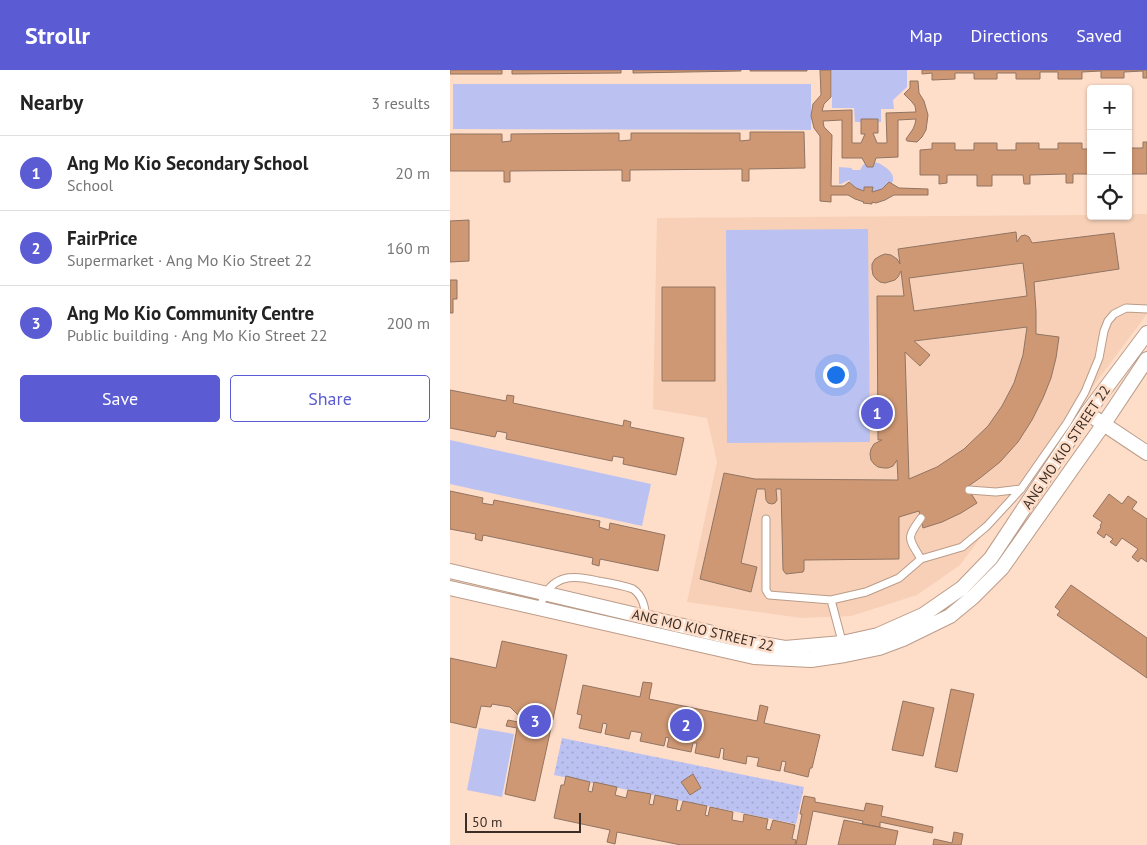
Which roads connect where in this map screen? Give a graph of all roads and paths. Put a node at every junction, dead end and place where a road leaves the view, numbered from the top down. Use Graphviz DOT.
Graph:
graph roads {
  1 [pos="1147,309"];
  2 [pos="1147,333"];
  3 [pos="1147,358"];
  4 [pos="1088,413"];
  5 [pos="1103,424"];
  6 [pos="1147,453"];
  7 [pos="1021,489"];
  8 [pos="969,490"];
  9 [pos="921,518"];
  10 [pos="766,519"];
  11 [pos="921,559"];
  12 [pos="450,571"];
  13 [pos="450,588"];
  14 [pos="545,594"];
  15 [pos="832,600"];
  16 [pos="540,608"];
  17 [pos="646,617"];
  18 [pos="645,632"];
  19 [pos="844,649"];
  1 -- 7 [label="lane"];
  2 -- 4 [label="street, ANG MO KIO STREET 22"];
  3 -- 5 [label="street, ANG MO KIO STREET 22"];
  4 -- 5 [label="street"];
  4 -- 19 [label="street, ANG MO KIO STREET 22"];
  5 -- 6 [label="street"];
  5 -- 19 [label="street, ANG MO KIO STREET 22"];
  7 -- 8 [label="lane"];
  7 -- 11 [label="lane"];
  9 -- 11 [label="lane"];
  10 -- 15 [label="lane"];
  11 -- 15 [label="lane"];
  12 -- 14 [label="street, ANG MO KIO STREET 22"];
  13 -- 16 [label="street, ANG MO KIO STREET 22"];
  14 -- 16 [label="lane"];
  14 -- 17 [label="street, ANG MO KIO STREET 22"];
  14 -- 17 [label="lane"];
  15 -- 19 [label="lane"];
  16 -- 18 [label="street, ANG MO KIO STREET 22"];
  17 -- 18 [label="lane"];
  17 -- 19 [label="street, ANG MO KIO STREET 22"];
  18 -- 19 [label="street, ANG MO KIO STREET 22"];
}
